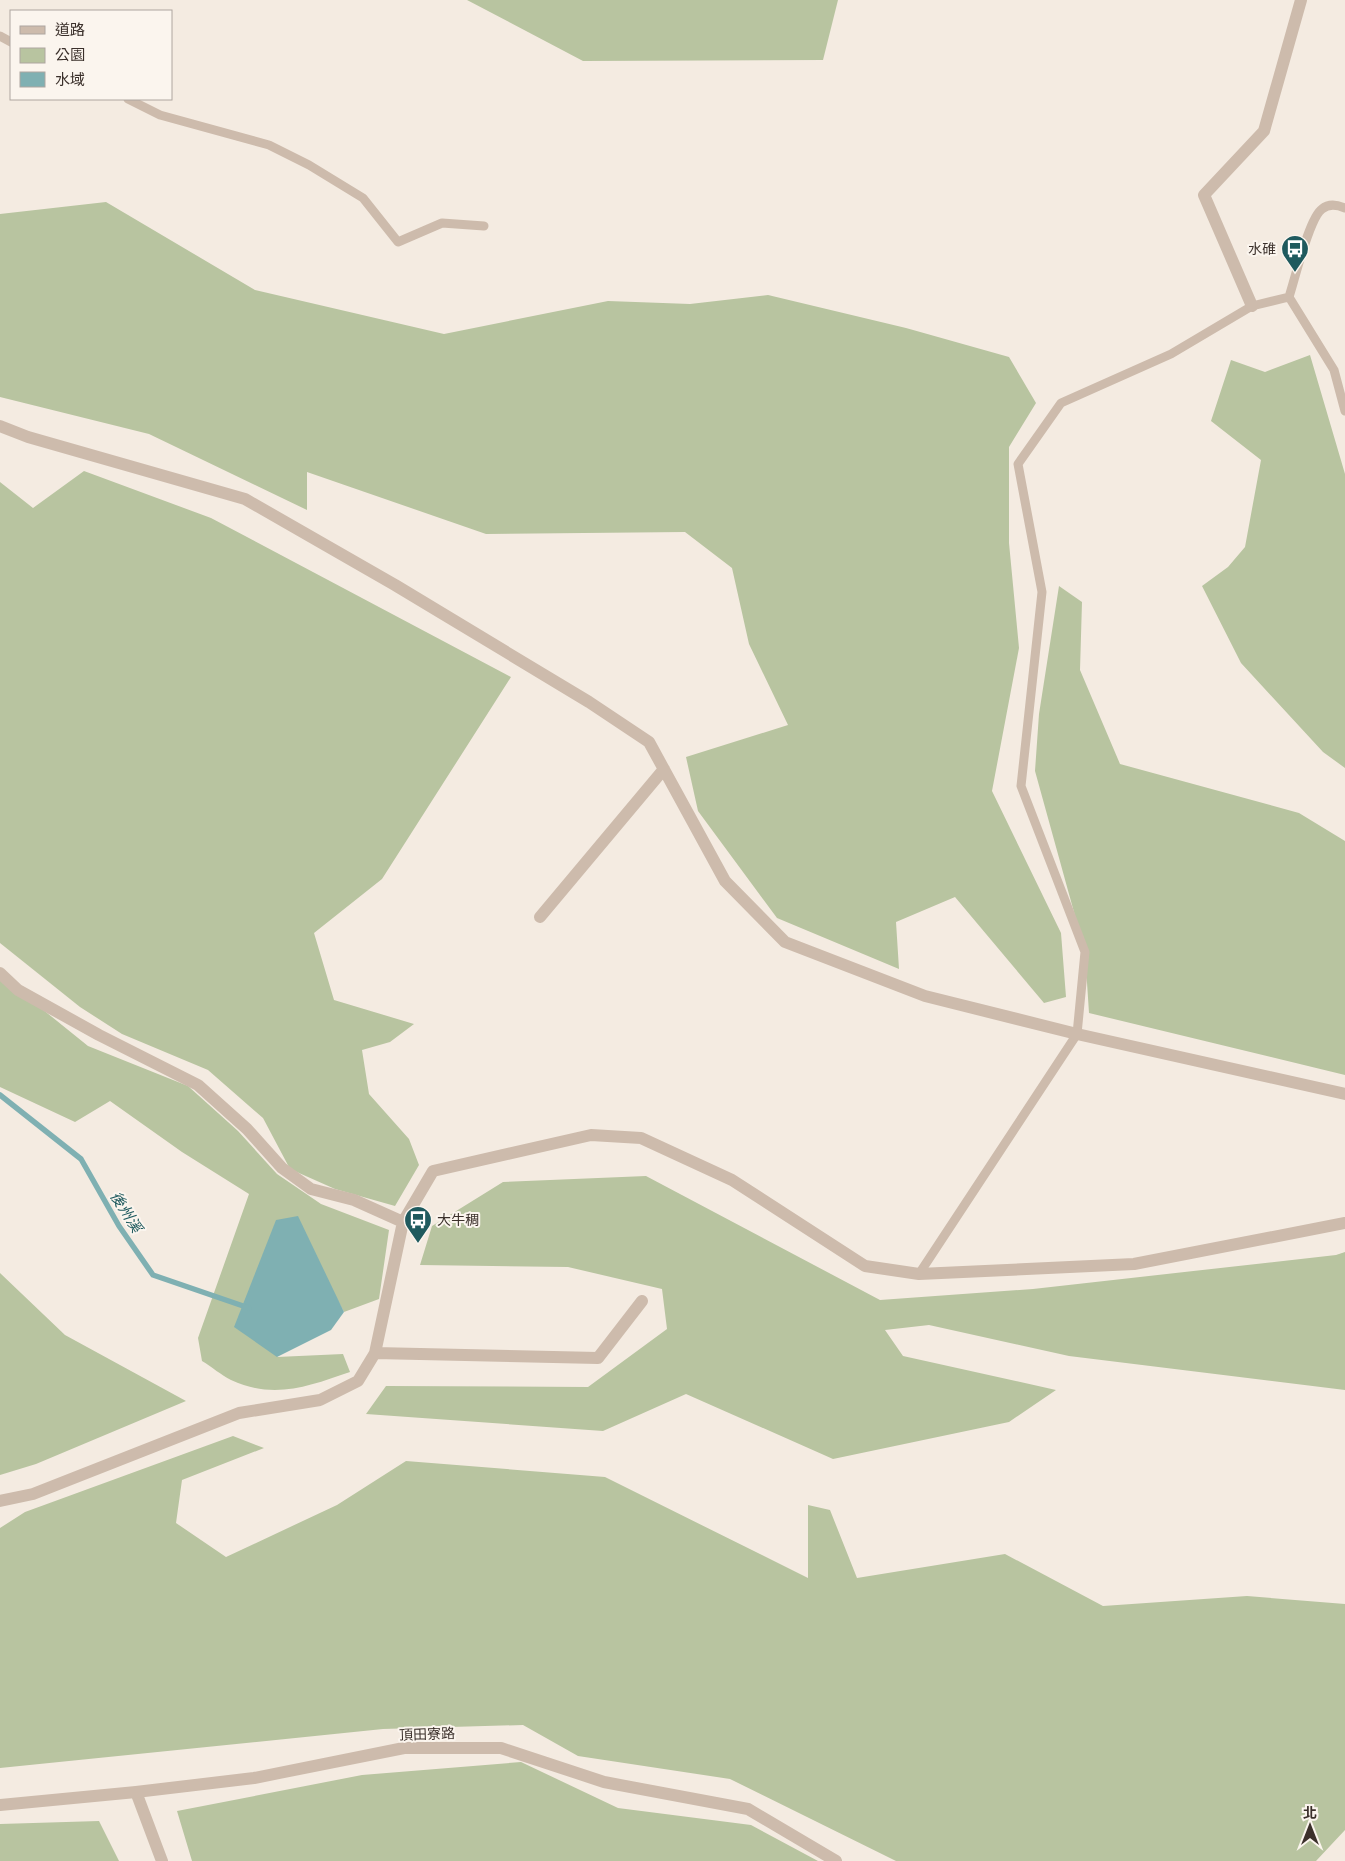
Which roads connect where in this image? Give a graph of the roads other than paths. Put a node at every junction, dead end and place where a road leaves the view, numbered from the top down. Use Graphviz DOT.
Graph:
graph roads {
  1 [pos="1301,0"];
  2 [pos="130,100"];
  3 [pos="1345,208"];
  4 [pos="484,226"];
  5 [pos="1289,297"];
  6 [pos="1252,306"];
  7 [pos="1345,411"];
  8 [pos="0,426"];
  9 [pos="664,768"];
  10 [pos="540,917"];
  11 [pos="0,973"];
  12 [pos="1077,1034"];
  13 [pos="1345,1094"];
  14 [pos="404,1222"];
  15 [pos="1345,1223"];
  16 [pos="919,1274"];
  17 [pos="642,1301"];
  18 [pos="375,1353"];
  19 [pos="0,1502"];
  20 [pos="136,1792"];
  21 [pos="0,1805"];
  22 [pos="162,1861"];
  23 [pos="836,1861"];
  1 -- 6 [label="street"];
  2 -- 4 [label="lane"];
  3 -- 5 [label="lane"];
  5 -- 6 [label="lane"];
  5 -- 7 [label="lane"];
  6 -- 12 [label="lane"];
  8 -- 9 [label="street"];
  9 -- 10 [label="street"];
  9 -- 12 [label="street"];
  11 -- 14 [label="street"];
  12 -- 13 [label="street"];
  12 -- 16 [label="lane"];
  14 -- 16 [label="street"];
  14 -- 18 [label="street"];
  15 -- 16 [label="street"];
  17 -- 18 [label="street"];
  18 -- 19 [label="street"];
  20 -- 21 [label="street, 頂田寮路"];
  20 -- 22 [label="street"];
  20 -- 23 [label="street, 頂田寮路"];
}
